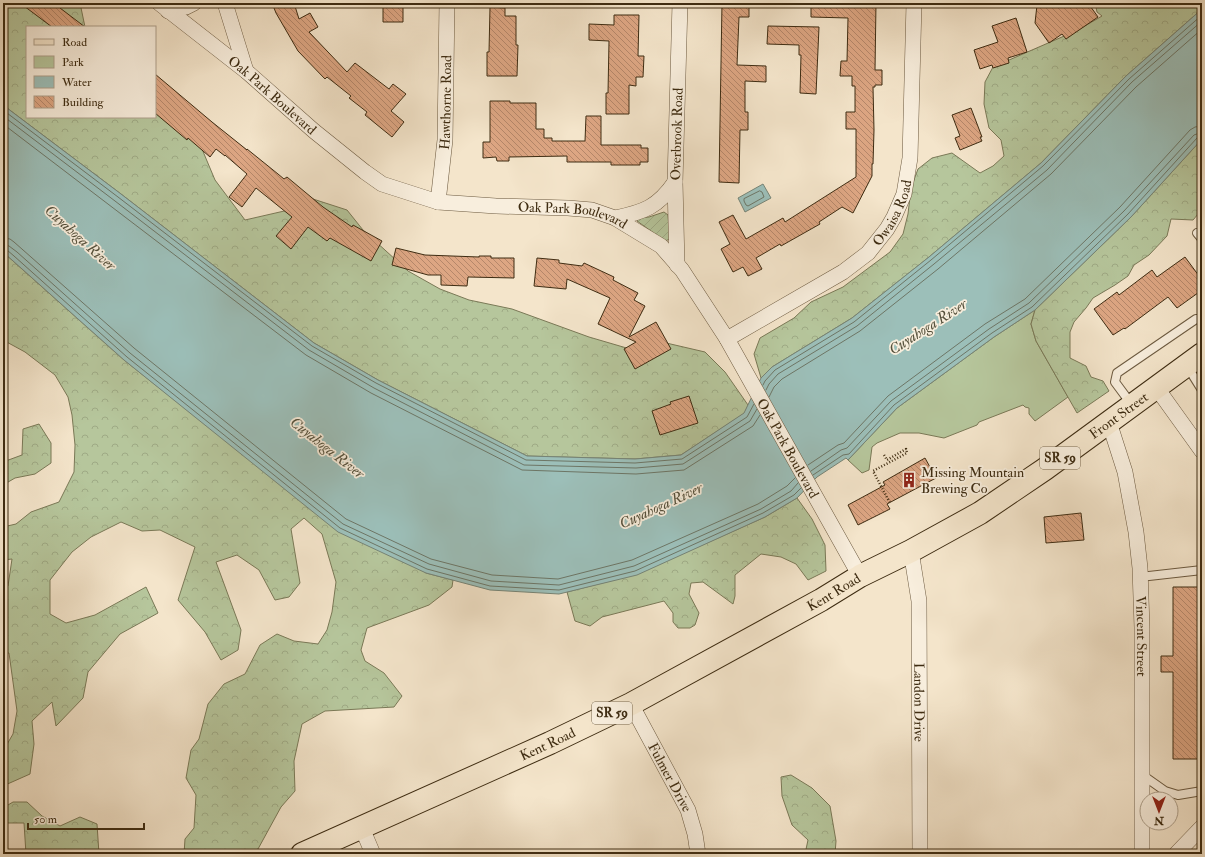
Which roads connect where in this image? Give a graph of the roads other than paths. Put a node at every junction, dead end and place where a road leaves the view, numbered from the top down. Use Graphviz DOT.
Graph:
graph roads {
  1 [pos="194,3"];
  2 [pos="225,3"];
  3 [pos="447,3"];
  4 [pos="680,3"];
  5 [pos="914,3"];
  6 [pos="164,7"];
  7 [pos="246,71"];
  8 [pos="675,182"];
  9 [pos="438,202"];
  10 [pos="615,218"];
  11 [pos="677,264"];
  12 [pos="1202,319"];
  13 [pos="727,338"];
  14 [pos="1194,360"];
  15 [pos="1156,387"];
  16 [pos="1202,390"];
  17 [pos="1132,405"];
  18 [pos="1109,422"];
  19 [pos="1202,451"];
  20 [pos="911,551"];
  21 [pos="1202,570"];
  22 [pos="860,576"];
  23 [pos="1140,577"];
  24 [pos="631,704"];
  25 [pos="1141,774"];
  26 [pos="1202,792"];
  27 [pos="1202,827"];
  28 [pos="362,828"];
  29 [pos="302,854"];
  30 [pos="373,854"];
  31 [pos="698,854"];
  32 [pos="920,854"];
  33 [pos="1142,854"];
  34 [pos="1176,854"];
  1 -- 6 [label="street"];
  2 -- 7 [label="street"];
  3 -- 9 [label="street, Hawthorne Road"];
  4 -- 8 [label="street, Overbrook Road"];
  5 -- 13 [label="street, Owaisa Road"];
  6 -- 7 [label="street, Oak Park Boulevard"];
  7 -- 9 [label="street, Oak Park Boulevard"];
  8 -- 10 [label="street"];
  8 -- 11 [label="street, Overbrook Road"];
  9 -- 10 [label="street, Oak Park Boulevard"];
  10 -- 11 [label="street, Oak Park Boulevard"];
  11 -- 13 [label="street, Oak Park Boulevard"];
  12 -- 17 [label="lane"];
  13 -- 22 [label="street, Oak Park Boulevard"];
  14 -- 15 [label="main road, Front Street / SR 59"];
  14 -- 16 [label="lane"];
  15 -- 17 [label="main road, Front Street / SR 59"];
  15 -- 19 [label="street"];
  17 -- 18 [label="main road, Front Street / SR 59"];
  18 -- 20 [label="main road, Front Street / SR 59"];
  18 -- 23 [label="street, Vincent Street"];
  20 -- 22 [label="main road, Kent Road / SR 59"];
  20 -- 32 [label="street, Landon Drive"];
  21 -- 23 [label="lane"];
  22 -- 24 [label="main road, Kent Road / SR 59"];
  23 -- 25 [label="street, Vincent Street"];
  24 -- 28 [label="main road, Kent Road / SR 59"];
  24 -- 31 [label="street, Fulmer Drive"];
  25 -- 26 [label="lane"];
  25 -- 33 [label="street, Vincent Street"];
  27 -- 34 [label="street"];
  28 -- 29 [label="main road, Kent Road / SR 59"];
  28 -- 30 [label="street"];
}
